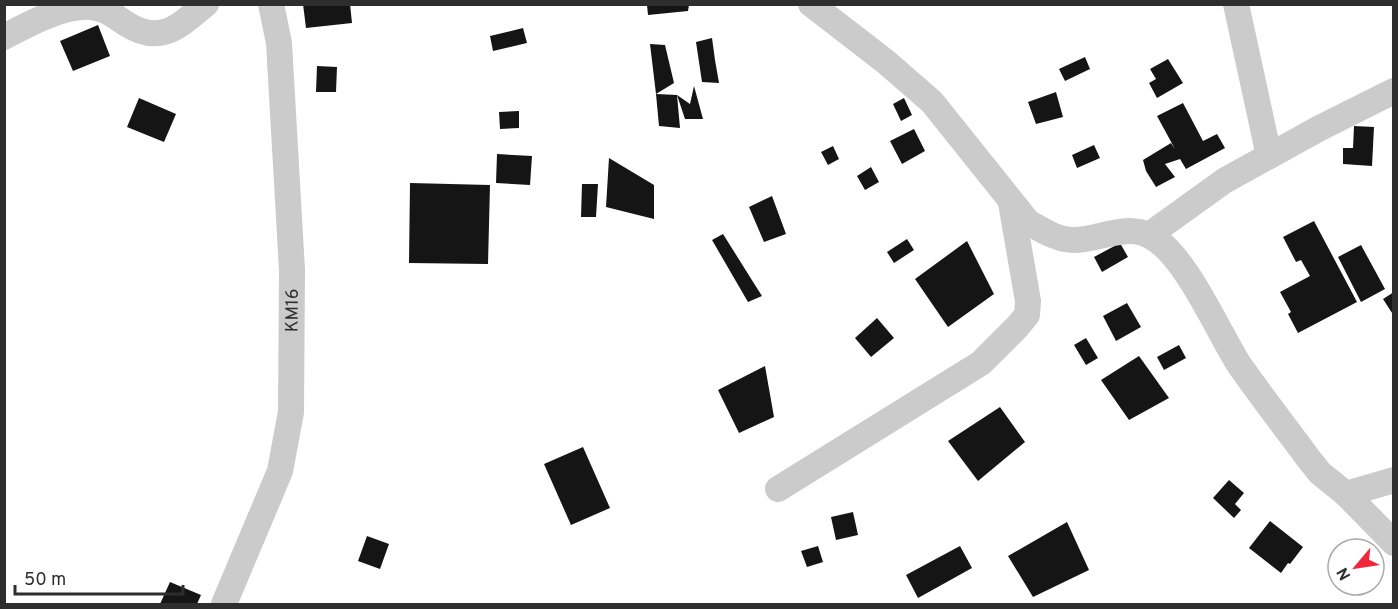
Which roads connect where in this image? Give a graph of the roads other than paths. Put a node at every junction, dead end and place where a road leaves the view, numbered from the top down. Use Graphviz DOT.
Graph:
graph roads {
  1 [pos="206,4"];
  2 [pos="271,4"];
  3 [pos="811,4"];
  4 [pos="1236,4"];
  5 [pos="4,37"];
  6 [pos="1394,91"];
  7 [pos="1269,156"];
  8 [pos="1010,200"];
  9 [pos="1149,235"];
  10 [pos="1394,480"];
  11 [pos="778,489"];
  12 [pos="1346,494"];
  13 [pos="1394,543"];
  14 [pos="224,604"];
  1 -- 5 [label="street"];
  2 -- 14 [label="street, KM16"];
  3 -- 8 [label="street"];
  4 -- 7 [label="street"];
  6 -- 7 [label="street"];
  7 -- 9 [label="street"];
  8 -- 9 [label="street"];
  8 -- 11 [label="street"];
  9 -- 12 [label="street"];
  10 -- 12 [label="street"];
  12 -- 13 [label="street"];
}
